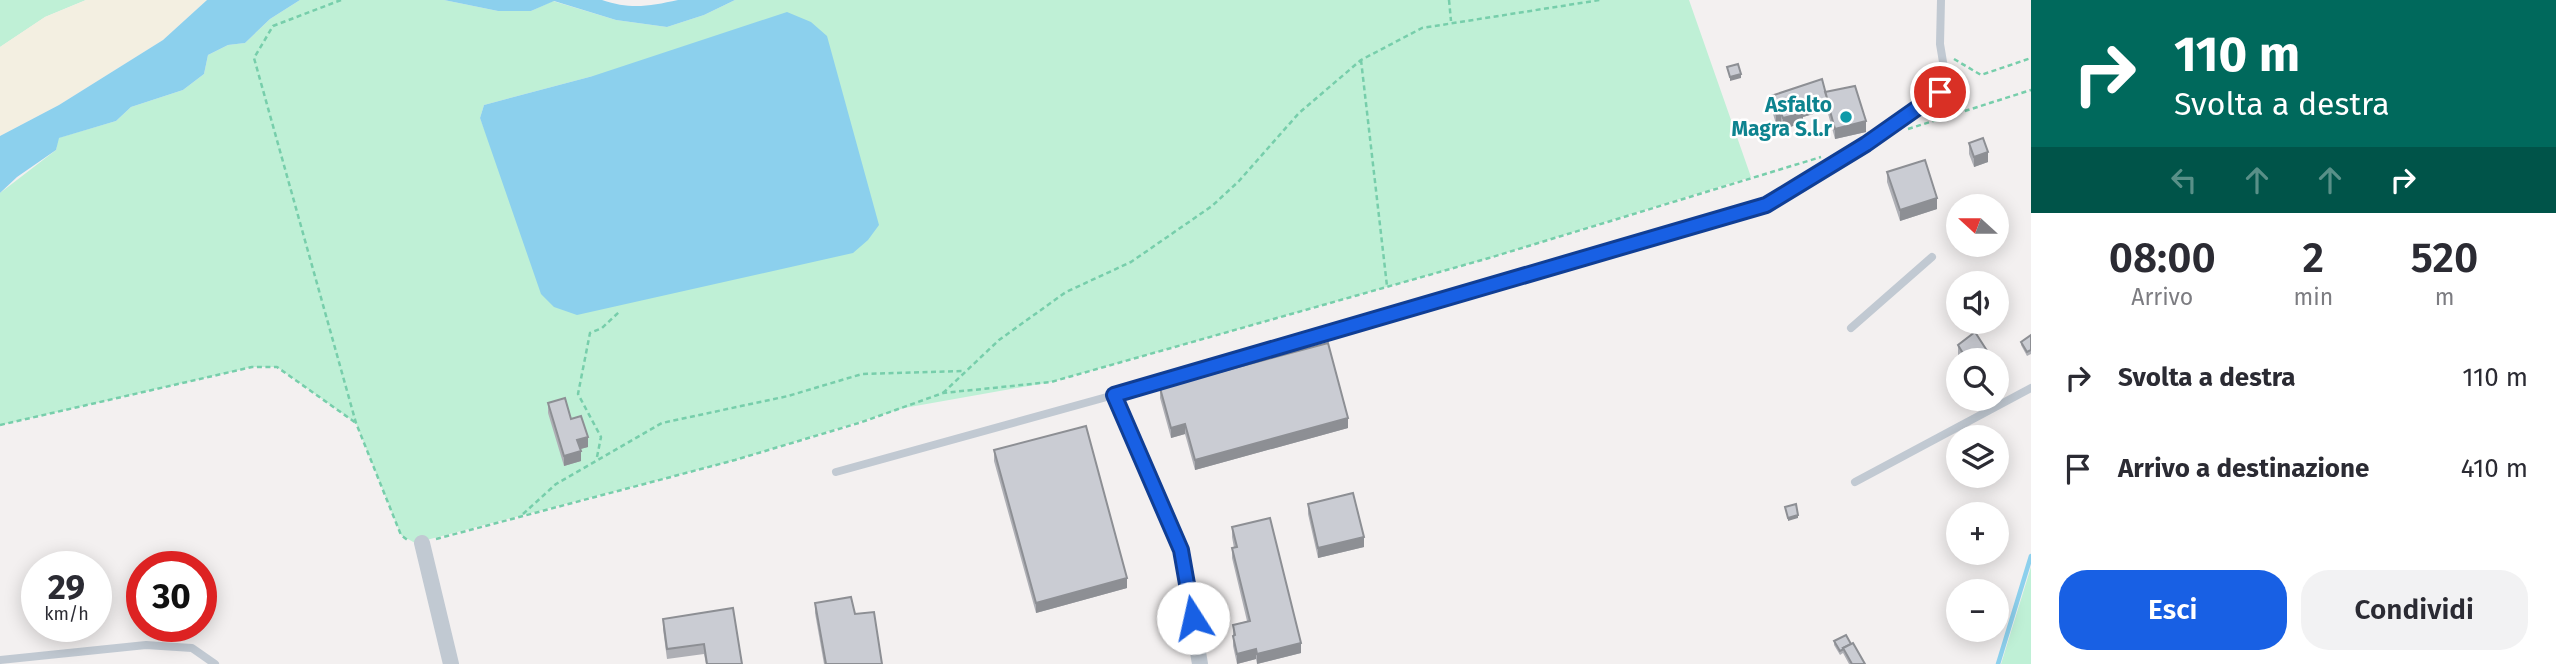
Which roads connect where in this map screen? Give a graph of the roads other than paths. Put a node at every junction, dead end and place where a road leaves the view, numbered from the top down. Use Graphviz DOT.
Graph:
graph roads {
  1 [pos="1941,0"];
  2 [pos="1931,257"];
  3 [pos="1851,328"];
  4 [pos="2031,388"];
  5 [pos="1114,395"];
  6 [pos="836,472"];
  7 [pos="1855,482"];
  8 [pos="422,542"];
  9 [pos="0,660"];
  10 [pos="215,664"];
  11 [pos="451,664"];
  12 [pos="1200,664"];
  1 -- 5 [label="lane"];
  2 -- 3 [label="lane"];
  4 -- 7 [label="lane"];
  5 -- 6 [label="lane"];
  5 -- 12 [label="street"];
  8 -- 11 [label="street"];
  9 -- 10 [label="lane"];
}
